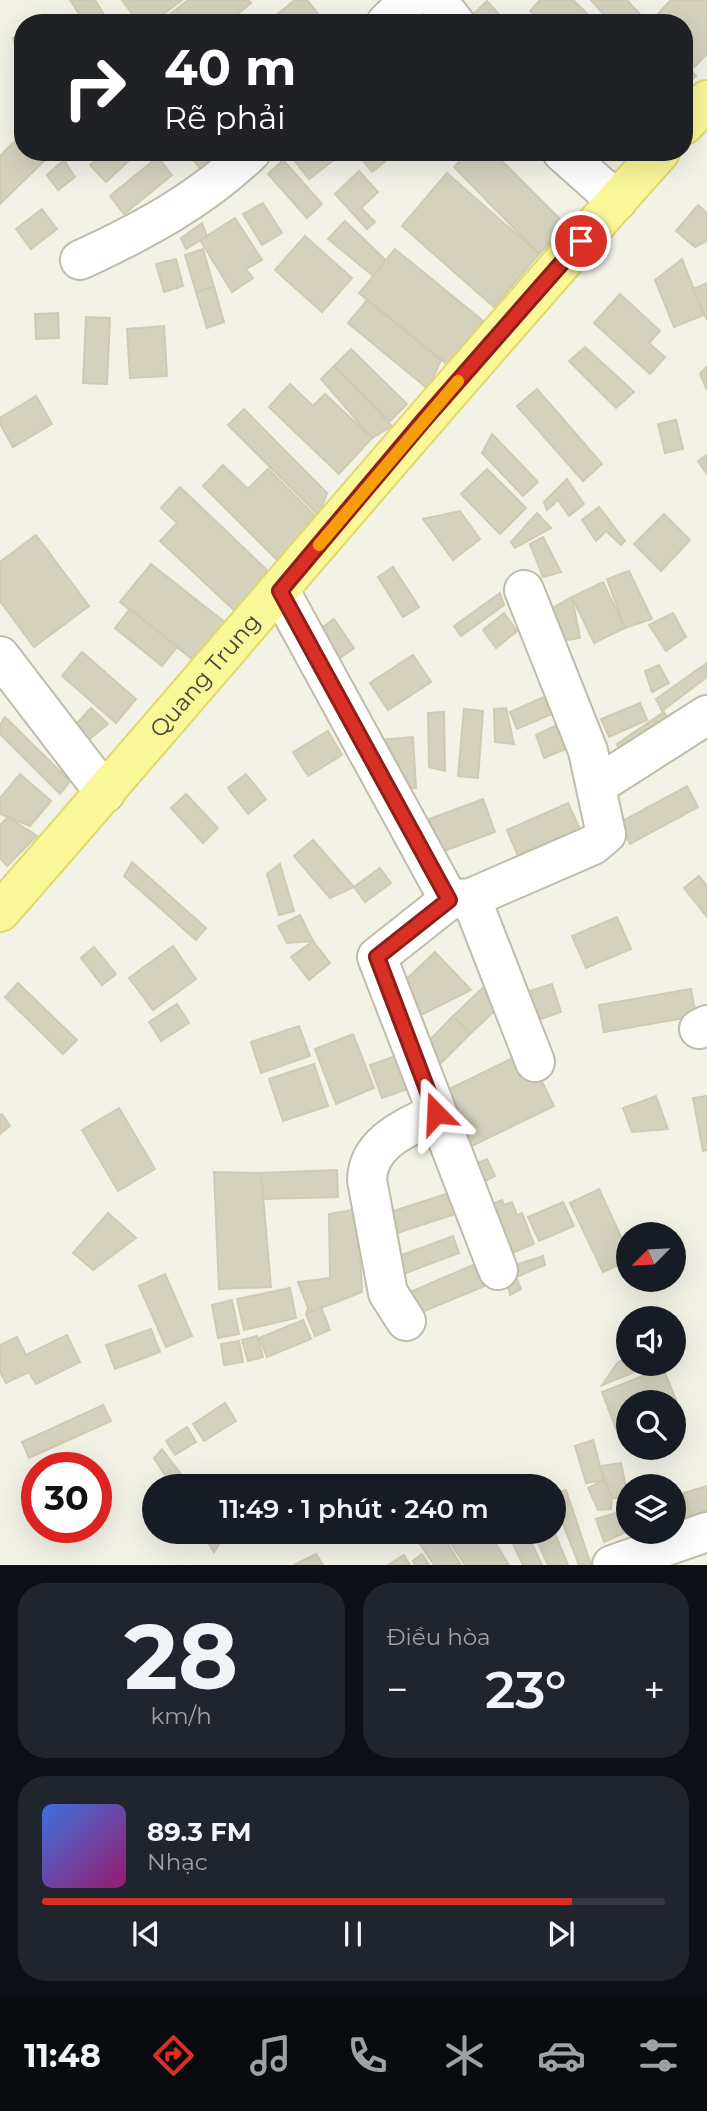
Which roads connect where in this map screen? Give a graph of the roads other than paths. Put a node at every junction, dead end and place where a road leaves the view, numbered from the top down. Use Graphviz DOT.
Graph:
graph roads {
  1 [pos="409,0"];
  2 [pos="437,0"];
  3 [pos="395,14"];
  4 [pos="448,14"];
  5 [pos="707,100"];
  6 [pos="693,115"];
  7 [pos="241,161"];
  8 [pos="572,161"];
  9 [pos="652,161"];
  10 [pos="617,201"];
  11 [pos="80,260"];
  12 [pos="524,590"];
  13 [pos="280,591"];
  14 [pos="0,656"];
  15 [pos="707,715"];
  16 [pos="596,786"];
  17 [pos="105,793"];
  18 [pos="460,899"];
  19 [pos="0,912"];
  20 [pos="535,1062"];
  21 [pos="436,1113"];
  22 [pos="498,1270"];
  23 [pos="406,1321"];
  24 [pos="707,1532"];
  25 [pos="612,1565"];
  1 -- 3 [label="street"];
  2 -- 4 [label="street"];
  5 -- 6 [label="main road"];
  7 -- 11 [label="street"];
  8 -- 10 [label="street"];
  9 -- 10 [label="main road, Quang Trung"];
  10 -- 13 [label="main road, Quang Trung"];
  12 -- 16 [label="street"];
  13 -- 17 [label="main road, Quang Trung"];
  13 -- 18 [label="street"];
  14 -- 17 [label="street"];
  15 -- 16 [label="street"];
  16 -- 18 [label="street"];
  17 -- 19 [label="main road, Quang Trung"];
  18 -- 20 [label="street"];
  18 -- 21 [label="street"];
  21 -- 22 [label="street"];
  21 -- 23 [label="street"];
  24 -- 25 [label="street"];
}
